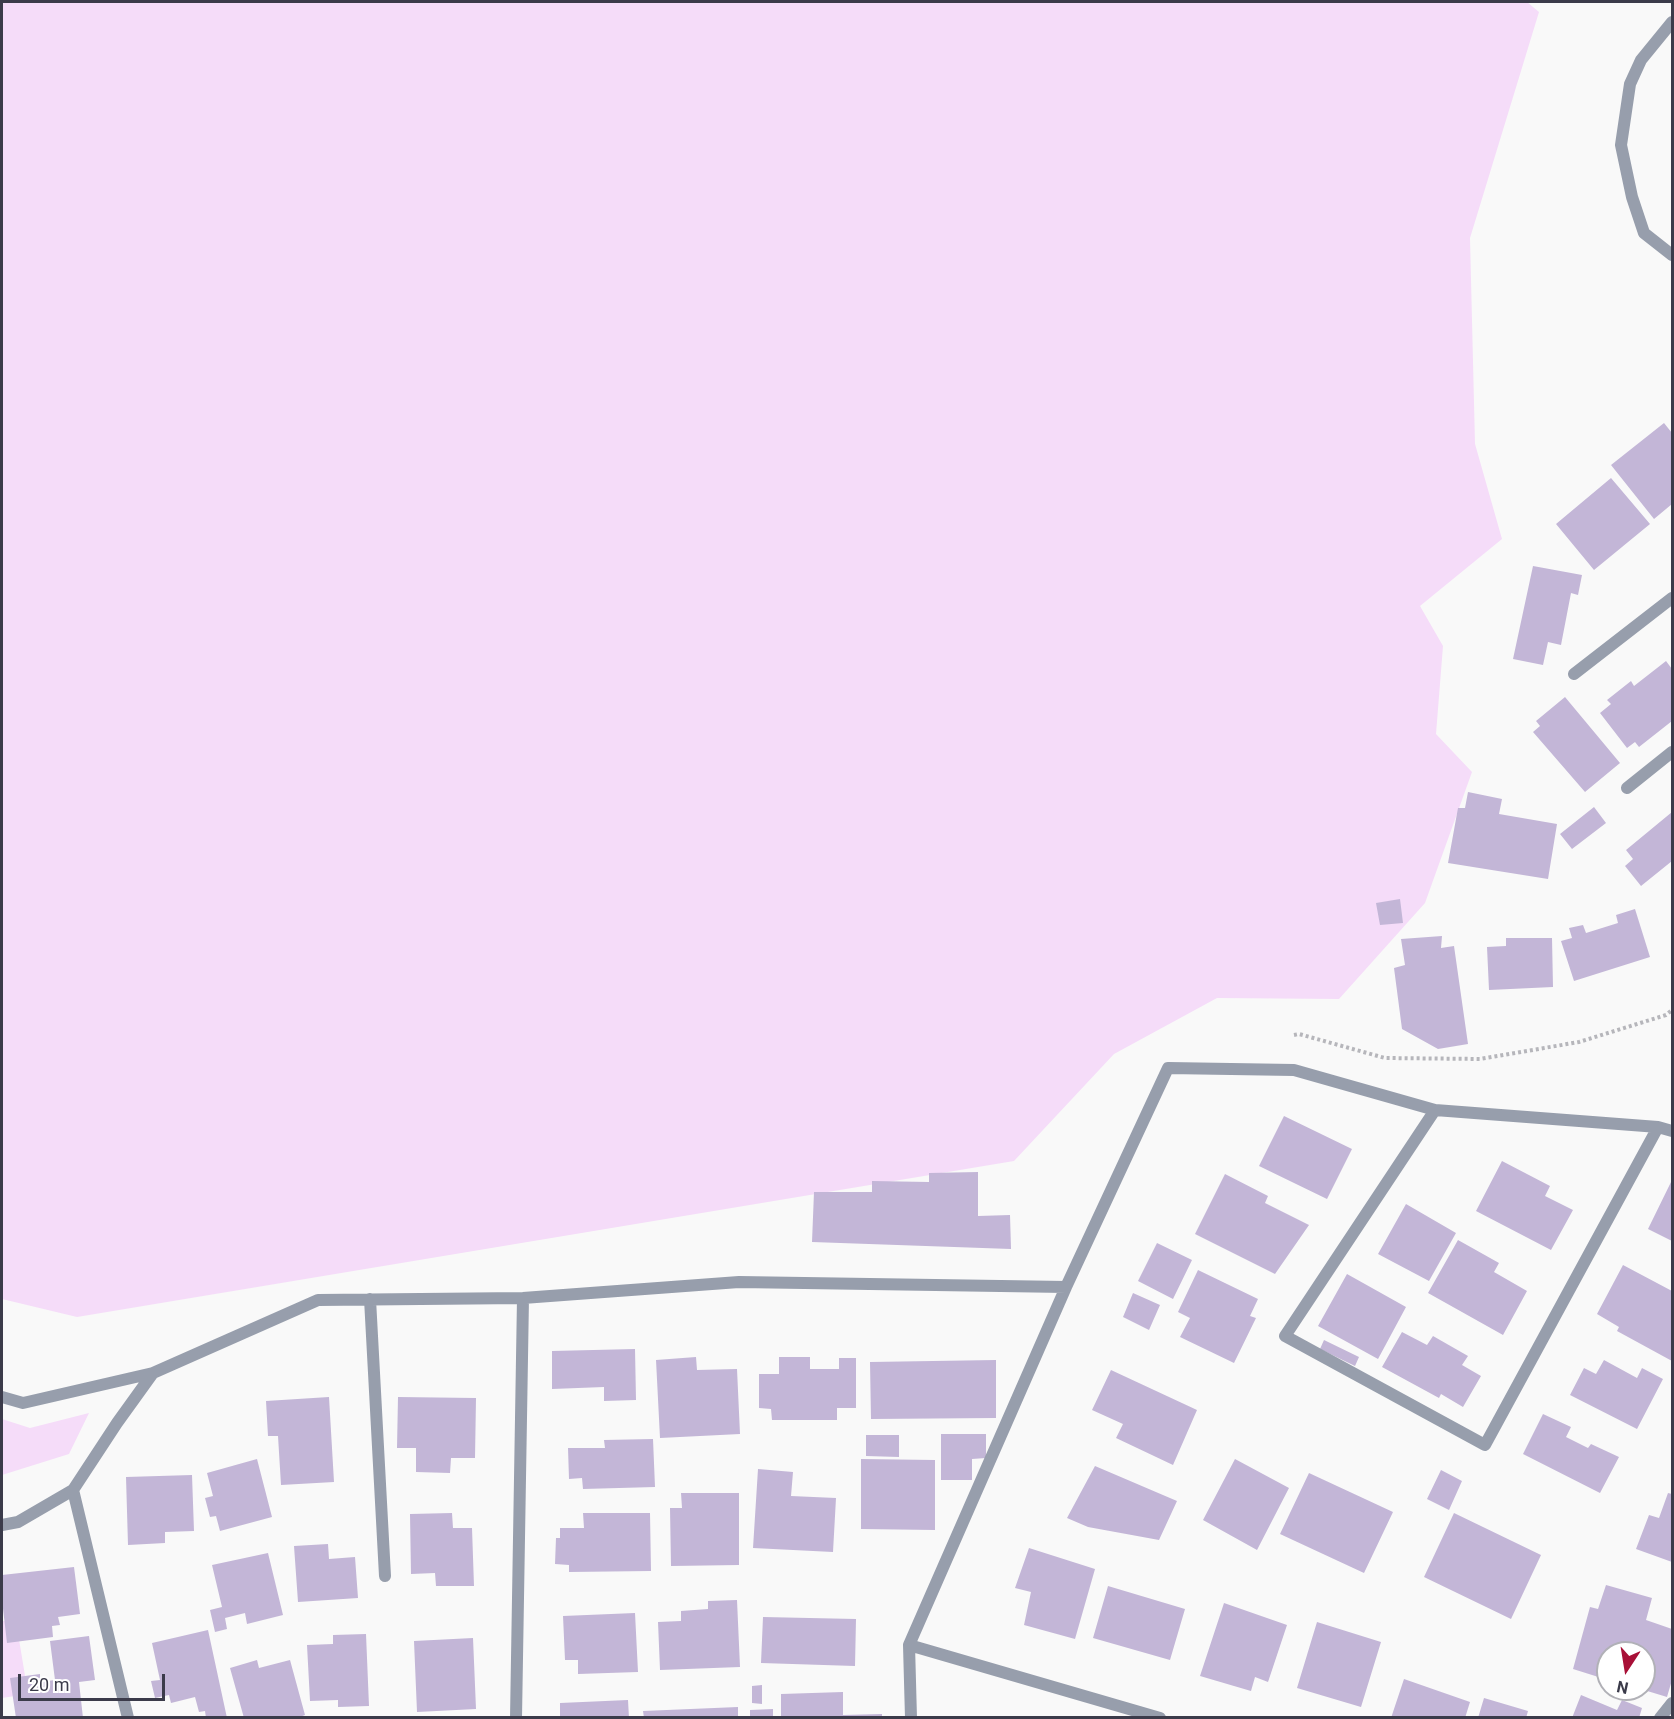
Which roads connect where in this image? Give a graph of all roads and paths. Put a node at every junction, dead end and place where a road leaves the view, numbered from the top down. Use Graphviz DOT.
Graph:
graph roads {
  1 [pos="1672,22"];
  2 [pos="1672,255"];
  3 [pos="1672,598"];
  4 [pos="1574,674"];
  5 [pos="1672,752"];
  6 [pos="1627,788"];
  7 [pos="1672,1010"];
  8 [pos="1288,1036"];
  9 [pos="1435,1110"];
  10 [pos="1658,1127"];
  11 [pos="1672,1131"];
  12 [pos="1066,1287"];
  13 [pos="523,1298"];
  14 [pos="370,1299"];
  15 [pos="153,1373"];
  16 [pos="2,1397"];
  17 [pos="73,1490"];
  18 [pos="2,1525"];
  19 [pos="385,1576"];
  20 [pos="909,1645"];
  21 [pos="1672,1703"];
  22 [pos="128,1718"];
  23 [pos="516,1718"];
  24 [pos="911,1718"];
  25 [pos="1160,1718"];
  26 [pos="1660,1718"];
  1 -- 2 [label="street"];
  3 -- 4 [label="street"];
  5 -- 6 [label="street"];
  7 -- 8 [label="path"];
  9 -- 10 [label="street"];
  9 -- 10 [label="street"];
  9 -- 12 [label="street"];
  10 -- 11 [label="street"];
  12 -- 13 [label="street"];
  12 -- 20 [label="street"];
  13 -- 14 [label="street"];
  13 -- 23 [label="street"];
  14 -- 15 [label="street"];
  14 -- 19 [label="street"];
  15 -- 16 [label="street"];
  15 -- 17 [label="street"];
  17 -- 18 [label="street"];
  17 -- 22 [label="street"];
  20 -- 24 [label="street"];
  20 -- 25 [label="street"];
  21 -- 26 [label="street"];
}
